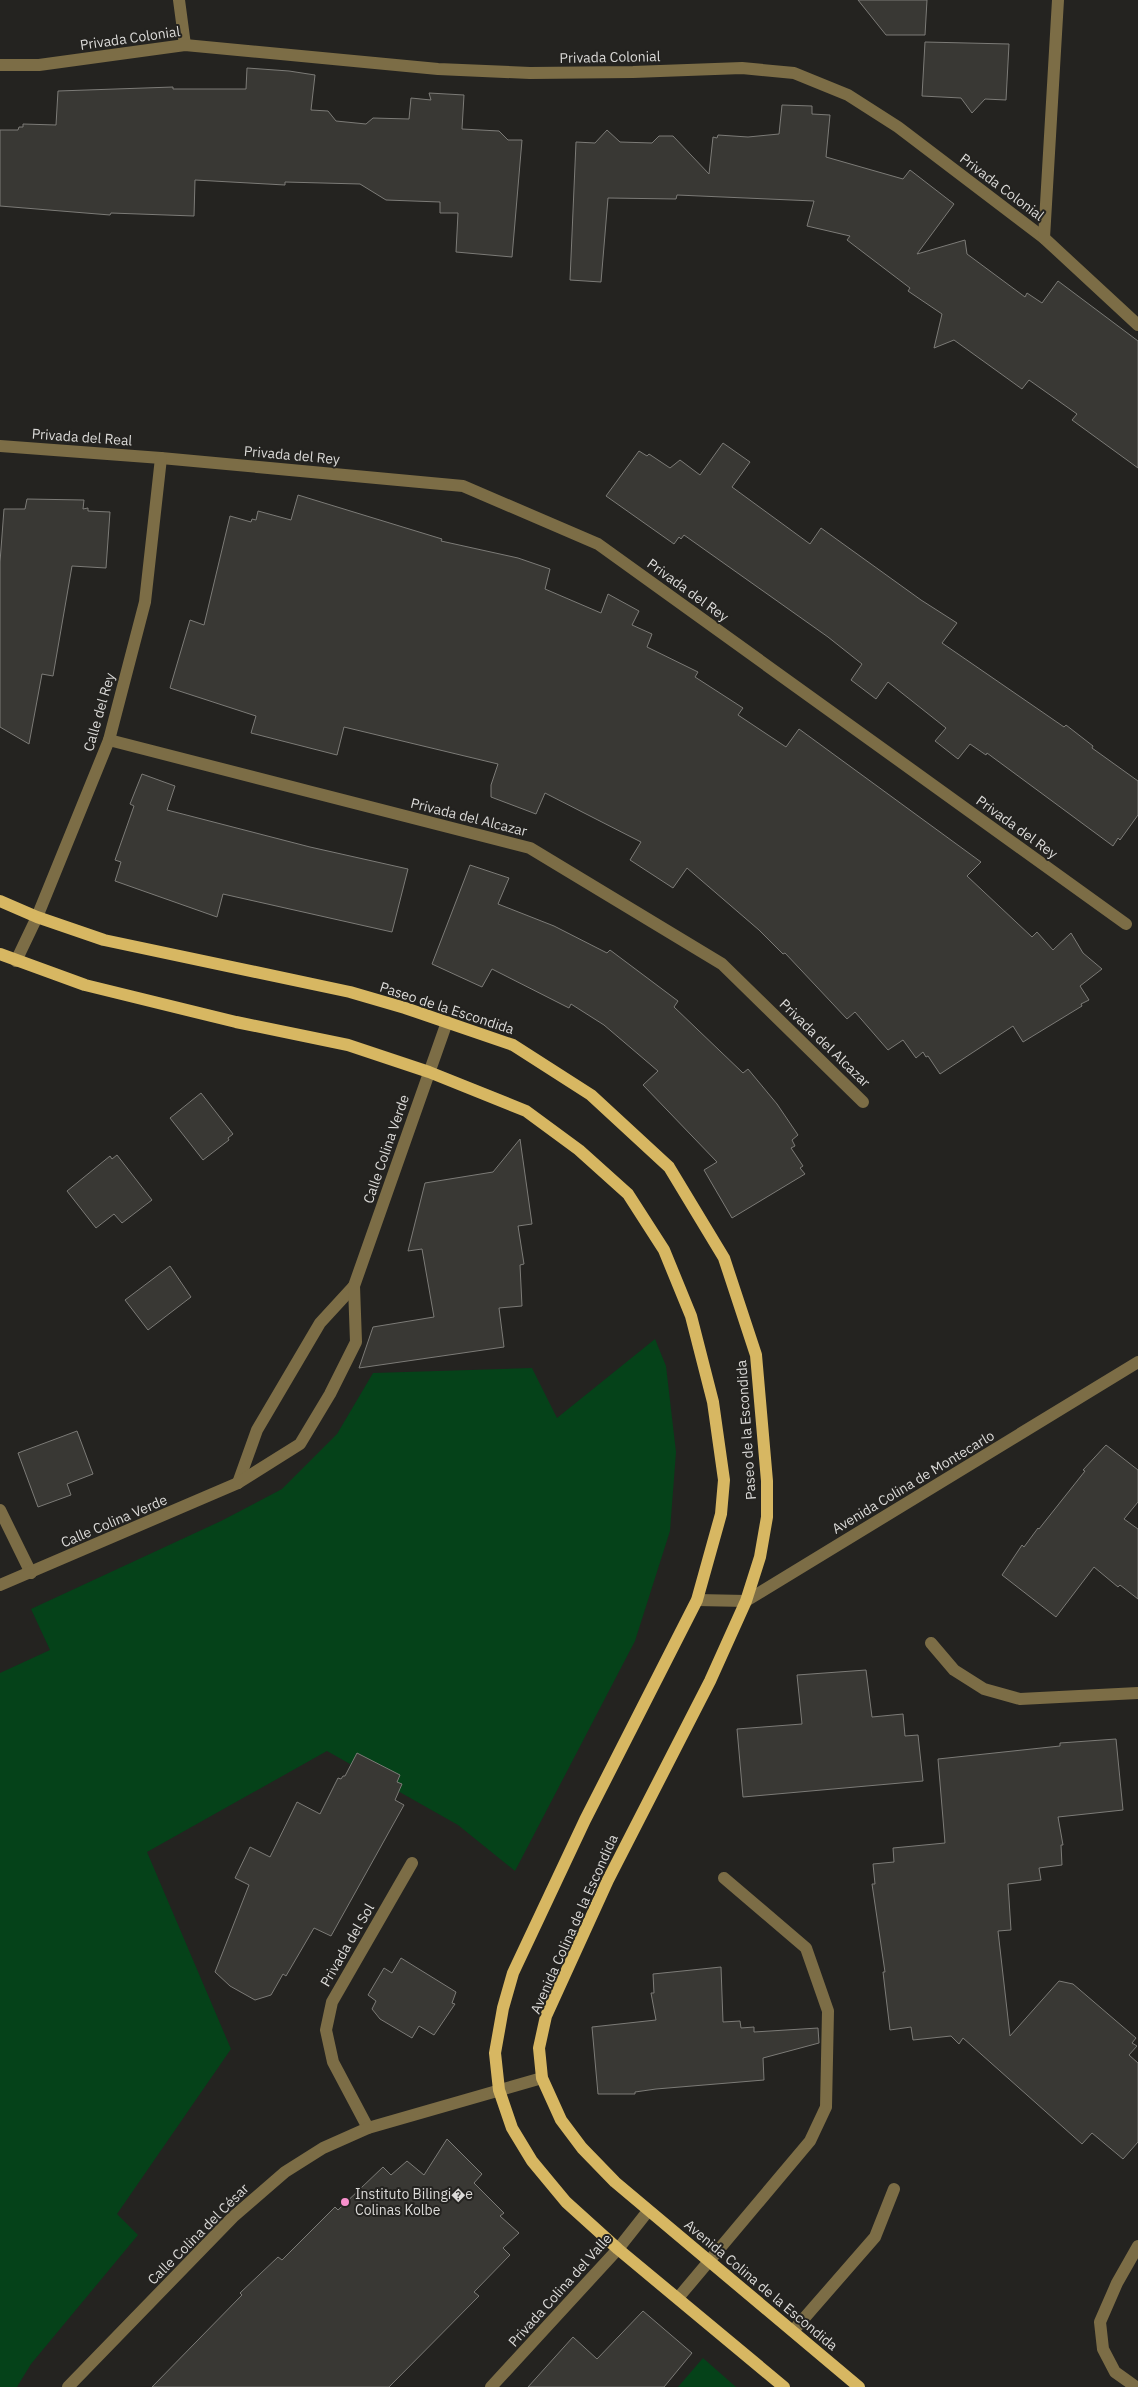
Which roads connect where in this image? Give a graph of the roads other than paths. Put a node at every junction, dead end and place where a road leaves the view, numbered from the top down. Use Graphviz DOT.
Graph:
graph roads {
  1 [pos="179,0"];
  2 [pos="1058,0"];
  3 [pos="185,45"];
  4 [pos="0,65"];
  5 [pos="1044,238"];
  6 [pos="1138,325"];
  7 [pos="0,446"];
  8 [pos="161,458"];
  9 [pos="109,740"];
  10 [pos="0,901"];
  11 [pos="36,917"];
  12 [pos="1126,924"];
  13 [pos="0,954"];
  14 [pos="16,961"];
  15 [pos="447,1022"];
  16 [pos="429,1072"];
  17 [pos="863,1102"];
  18 [pos="354,1286"];
  19 [pos="1138,1362"];
  20 [pos="238,1483"];
  21 [pos="0,1510"];
  22 [pos="30,1573"];
  23 [pos="0,1585"];
  24 [pos="697,1600"];
  25 [pos="746,1601"];
  26 [pos="931,1643"];
  27 [pos="1138,1693"];
  28 [pos="412,1863"];
  29 [pos="724,1878"];
  30 [pos="542,2078"];
  31 [pos="499,2090"];
  32 [pos="368,2128"];
  33 [pos="894,2189"];
  34 [pos="648,2211"];
  35 [pos="1138,2246"];
  36 [pos="618,2249"];
  37 [pos="709,2261"];
  38 [pos="678,2298"];
  39 [pos="793,2331"];
  40 [pos="68,2387"];
  41 [pos="492,2387"];
  42 [pos="784,2387"];
  43 [pos="859,2387"];
  44 [pos="1136,2387"];
  1 -- 3 [label="street"];
  2 -- 5 [label="street"];
  3 -- 4 [label="street, Privada Colonial"];
  3 -- 5 [label="street, Privada Colonial"];
  5 -- 6 [label="street, Privada Colonial"];
  7 -- 8 [label="street, Privada del Real"];
  8 -- 9 [label="street, Calle del Rey"];
  8 -- 12 [label="street, Privada del Rey"];
  9 -- 11 [label="street, Calle del Rey"];
  9 -- 17 [label="street, Privada del Alcazar"];
  10 -- 11 [label="main road, Paseo de la Escondida"];
  11 -- 14 [label="street, Calle del Rey"];
  11 -- 15 [label="main road, Paseo de la Escondida"];
  13 -- 14 [label="main road, Paseo de la Escondida"];
  14 -- 16 [label="main road, Paseo de la Escondida"];
  15 -- 16 [label="street, Calle Colina Verde"];
  15 -- 25 [label="main road, Paseo de la Escondida"];
  16 -- 18 [label="street, Calle Colina Verde"];
  16 -- 24 [label="main road, Paseo de la Escondida"];
  18 -- 20 [label="street, Calle Colina Verde"];
  18 -- 20 [label="street, Calle Colina Verde"];
  19 -- 25 [label="street, Avenida Colina de Montecarlo"];
  20 -- 22 [label="street, Calle Colina Verde"];
  21 -- 22 [label="street"];
  22 -- 23 [label="street, Calle Colina Verde"];
  24 -- 25 [label="street"];
  24 -- 31 [label="main road"];
  25 -- 30 [label="main road, Avenida Colina de la Escondida"];
  26 -- 27 [label="street"];
  28 -- 32 [label="street, Privada del Sol"];
  29 -- 37 [label="street"];
  30 -- 31 [label="street, Calle Colina del César"];
  30 -- 34 [label="main road, Avenida Colina de la Escondida"];
  31 -- 32 [label="street, Calle Colina del César"];
  31 -- 36 [label="main road"];
  32 -- 40 [label="street, Calle Colina del César"];
  33 -- 39 [label="street"];
  34 -- 36 [label="street, Privada Colina del Valle"];
  34 -- 37 [label="main road, Avenida Colina de la Escondida"];
  35 -- 44 [label="street"];
  36 -- 38 [label="main road"];
  36 -- 41 [label="street, Privada Colina del Valle"];
  37 -- 38 [label="street"];
  37 -- 39 [label="main road, Avenida Colina de la Escondida"];
  38 -- 42 [label="main road"];
  39 -- 43 [label="main road, Avenida Colina de la Escondida"];
}
